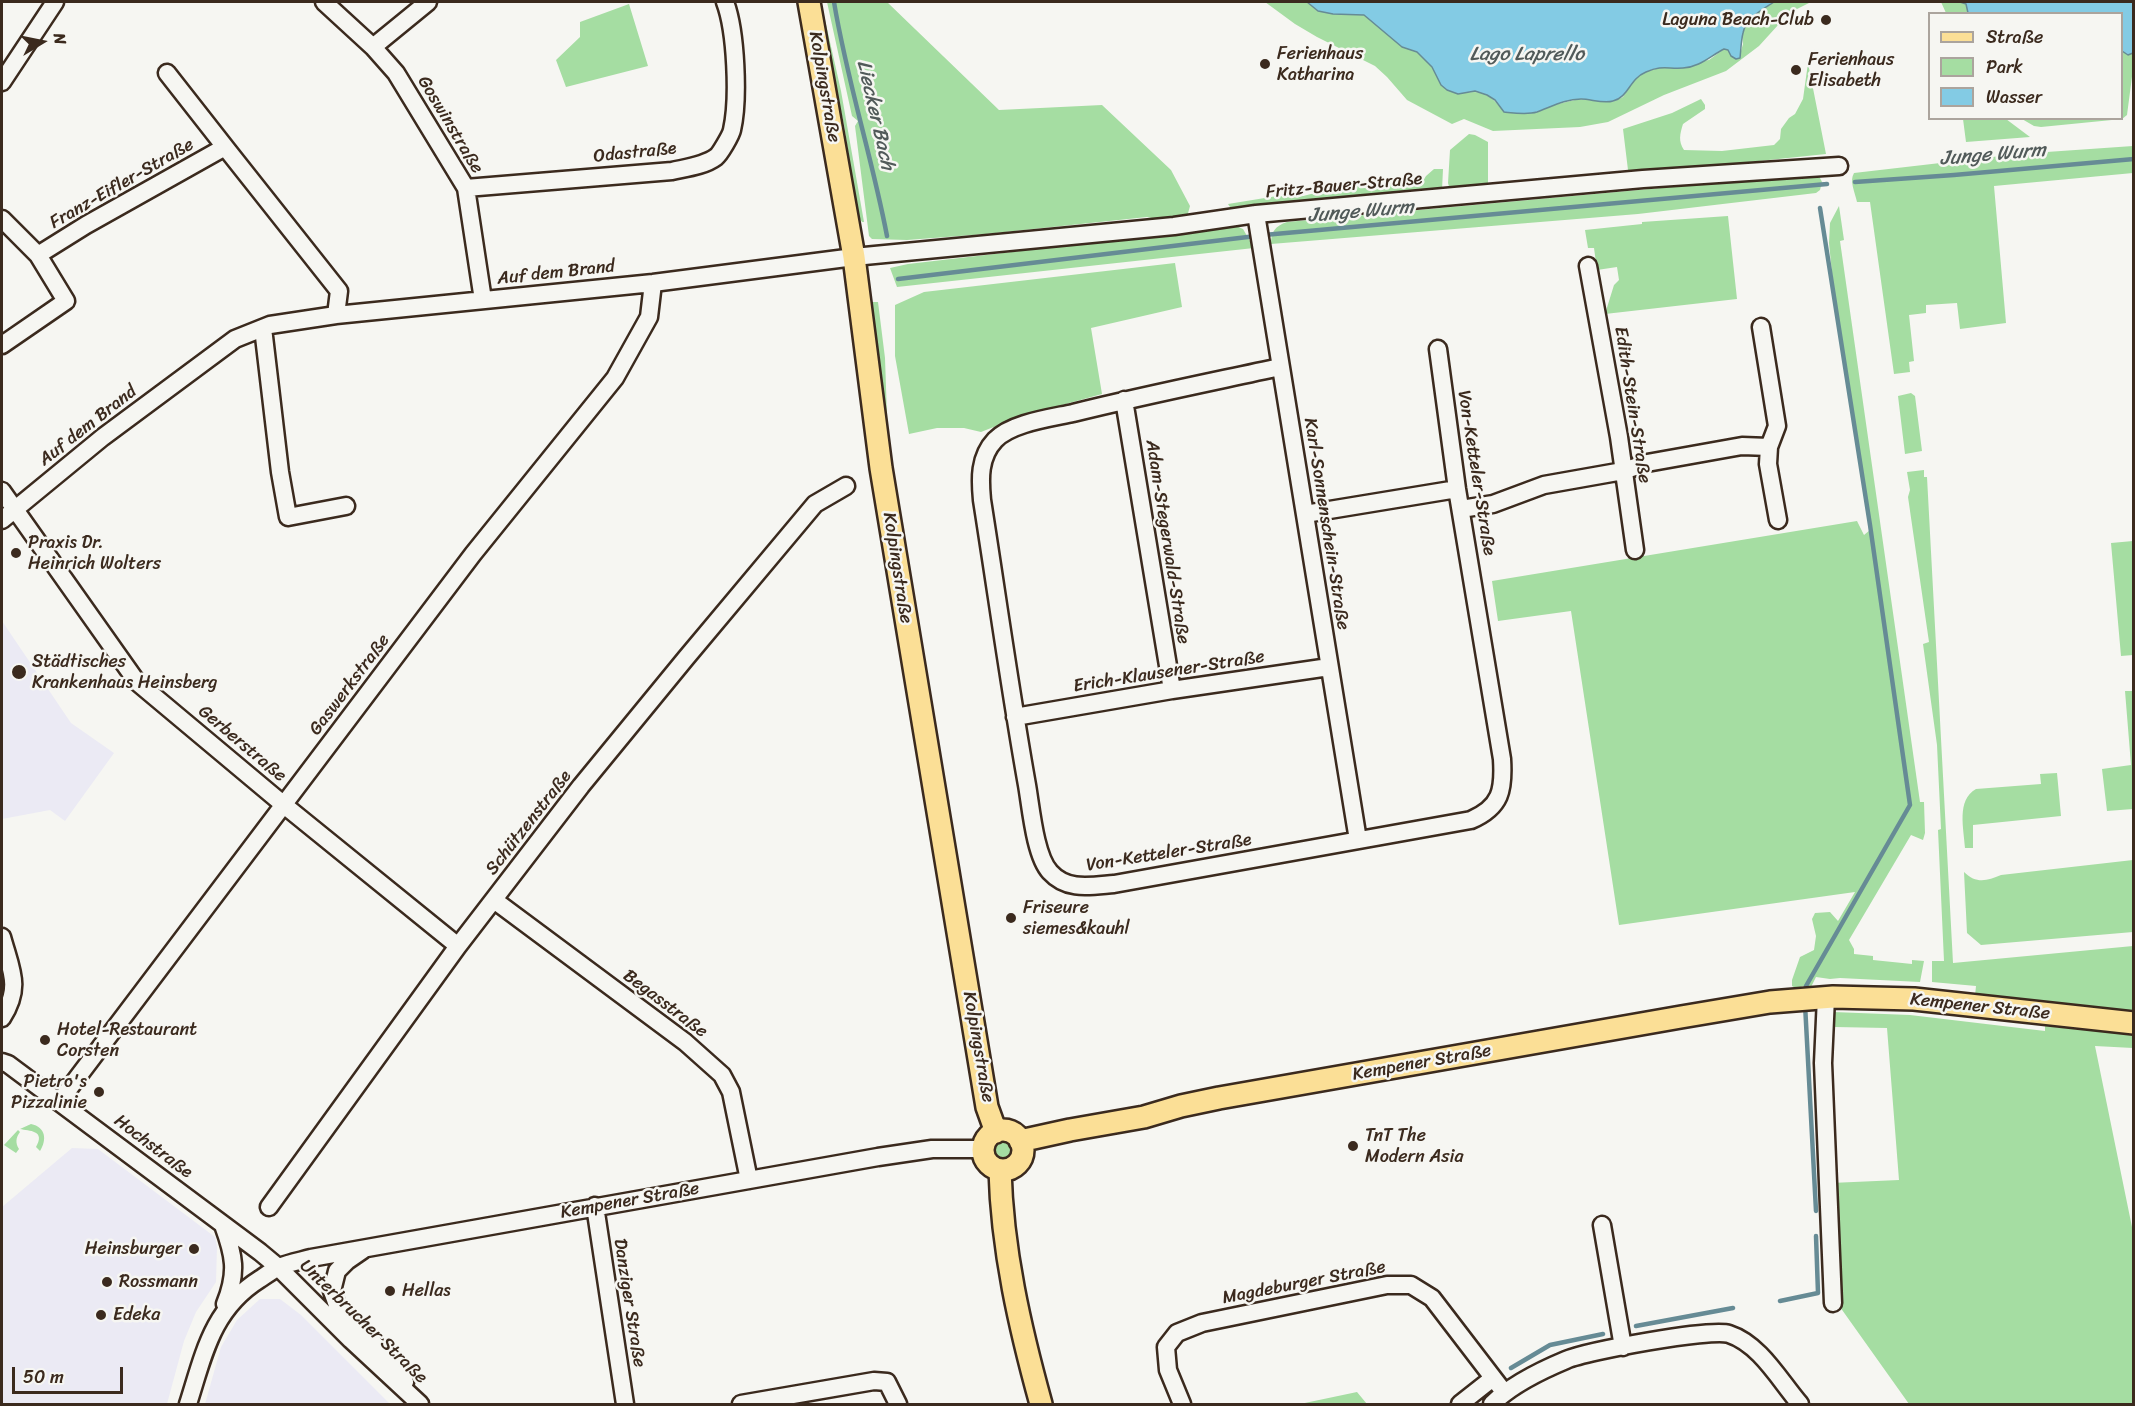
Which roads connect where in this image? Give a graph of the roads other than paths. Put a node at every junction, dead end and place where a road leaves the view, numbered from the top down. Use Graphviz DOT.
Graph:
graph roads {
  1 [pos="55,2"];
  2 [pos="324,2"];
  3 [pos="428,2"];
  4 [pos="725,2"];
  5 [pos="809,2"];
  6 [pos="374,47"];
  7 [pos="167,73"];
  8 [pos="2,82"];
  9 [pos="225,147"];
  10 [pos="1839,165"];
  11 [pos="466,188"];
  12 [pos="1256,213"];
  13 [pos="2,219"];
  14 [pos="38,255"];
  15 [pos="854,257"];
  16 [pos="1588,266"];
  17 [pos="653,283"];
  18 [pos="483,300"];
  19 [pos="336,315"];
  20 [pos="1761,327"];
  21 [pos="263,328"];
  22 [pos="2,345"];
  23 [pos="1438,349"];
  24 [pos="1280,367"];
  25 [pos="1124,400"];
  26 [pos="1768,447"];
  27 [pos="1623,471"];
  28 [pos="846,486"];
  29 [pos="1457,489"];
  30 [pos="2,491"];
  31 [pos="346,506"];
  32 [pos="1461,509"];
  33 [pos="1305,514"];
  34 [pos="8,515"];
  35 [pos="1778,520"];
  36 [pos="1635,550"];
  37 [pos="1329,667"];
  38 [pos="1172,690"];
  39 [pos="1015,717"];
  40 [pos="284,805"];
  41 [pos="1358,840"];
  42 [pos="494,900"];
  43 [pos="2,937"];
  44 [pos="458,946"];
  45 [pos="1829,997"];
  46 [pos="2,1018"];
  47 [pos="2133,1023"];
  48 [pos="2,1062"];
  49 [pos="64,1096"];
  50 [pos="989,1140"];
  51 [pos="1020,1142"];
  52 [pos="1000,1170"];
  53 [pos="749,1180"];
  54 [pos="595,1206"];
  55 [pos="269,1207"];
  56 [pos="222,1224"];
  57 [pos="1602,1225"];
  58 [pos="366,1248"];
  59 [pos="278,1267"];
  60 [pos="1833,1303"];
  61 [pos="217,1321"];
  62 [pos="1623,1347"];
  63 [pos="1493,1378"];
  64 [pos="1498,1398"];
  65 [pos="799,1400"];
  66 [pos="188,1404"];
  67 [pos="421,1404"];
  68 [pos="625,1404"];
  69 [pos="741,1404"];
  70 [pos="898,1404"];
  71 [pos="1041,1404"];
  72 [pos="1182,1404"];
  73 [pos="1460,1404"];
  74 [pos="1800,1404"];
  1 -- 8 [label="street"];
  2 -- 6 [label="street, Goswinstraße"];
  3 -- 6 [label="street"];
  4 -- 11 [label="street, Odastraße"];
  5 -- 15 [label="main road, Kolpingstraße"];
  6 -- 11 [label="street, Goswinstraße"];
  7 -- 9 [label="street, Franz-Eifler-Straße"];
  9 -- 14 [label="street, Franz-Eifler-Straße"];
  9 -- 19 [label="street, Franz-Eifler-Straße"];
  10 -- 12 [label="street, Fritz-Bauer-Straße"];
  11 -- 18 [label="street, Goswinstraße"];
  12 -- 15 [label="street, Fritz-Bauer-Straße"];
  12 -- 24 [label="street, Karl-Sonnenschein-Straße"];
  13 -- 14 [label="street"];
  14 -- 22 [label="street"];
  15 -- 17 [label="street, Auf dem Brand"];
  15 -- 50 [label="main road, Kolpingstraße"];
  16 -- 27 [label="street, Edith-Stein-Straße"];
  17 -- 18 [label="street, Auf dem Brand"];
  17 -- 40 [label="street, Gaswerkstraße"];
  18 -- 19 [label="street, Auf dem Brand"];
  19 -- 21 [label="street, Auf dem Brand"];
  20 -- 26 [label="street"];
  21 -- 31 [label="street"];
  21 -- 34 [label="street, Auf dem Brand"];
  23 -- 29 [label="street, Von-Ketteler-Straße"];
  24 -- 25 [label="street, Von-Ketteler-Straße"];
  24 -- 33 [label="street, Karl-Sonnenschein-Straße"];
  25 -- 38 [label="street, Adam-Stegerwald-Straße"];
  25 -- 39 [label="street, Von-Ketteler-Straße"];
  26 -- 27 [label="street"];
  26 -- 35 [label="street"];
  27 -- 32 [label="street"];
  27 -- 36 [label="street, Edith-Stein-Straße"];
  28 -- 42 [label="street, Schützenstraße"];
  29 -- 32 [label="street, Von-Ketteler-Straße"];
  29 -- 33 [label="street"];
  30 -- 34 [label="street, Gerberstraße"];
  32 -- 41 [label="street, Von-Ketteler-Straße"];
  33 -- 37 [label="street, Karl-Sonnenschein-Straße"];
  34 -- 40 [label="street, Gerberstraße"];
  37 -- 38 [label="street, Erich-Klausener-Straße"];
  37 -- 41 [label="street, Karl-Sonnenschein-Straße"];
  38 -- 39 [label="street, Erich-Klausener-Straße"];
  39 -- 41 [label="street, Von-Ketteler-Straße"];
  40 -- 44 [label="street, Gerberstraße"];
  40 -- 49 [label="street, Gaswerkstraße"];
  42 -- 44 [label="street, Schützenstraße"];
  42 -- 53 [label="street, Begasstraße"];
  43 -- 46 [label="street"];
  44 -- 55 [label="street, Schützenstraße"];
  45 -- 47 [label="main road, Kempener Straße"];
  45 -- 51 [label="main road, Kempener Straße"];
  45 -- 60 [label="street"];
  48 -- 49 [label="street, Hochstraße"];
  49 -- 56 [label="street, Hochstraße"];
  50 -- 51 [label="main road"];
  50 -- 52 [label="main road"];
  50 -- 53 [label="street, Kempener Straße"];
  51 -- 52 [label="main road"];
  52 -- 71 [label="main road"];
  53 -- 54 [label="street, Kempener Straße"];
  54 -- 58 [label="street, Kempener Straße"];
  54 -- 68 [label="street, Danziger Straße"];
  56 -- 59 [label="street, Hochstraße"];
  56 -- 61 [label="street"];
  57 -- 62 [label="street"];
  58 -- 59 [label="street, Kempener Straße"];
  58 -- 67 [label="street"];
  59 -- 61 [label="street, Kempener Straße"];
  59 -- 67 [label="street, Unterbrucher Straße"];
  61 -- 66 [label="street"];
  62 -- 64 [label="street"];
  62 -- 74 [label="street"];
  63 -- 64 [label="street, Magdeburger Straße"];
  63 -- 72 [label="street, Magdeburger Straße"];
  63 -- 73 [label="street"];
  65 -- 69 [label="street"];
  65 -- 70 [label="street"];
}
